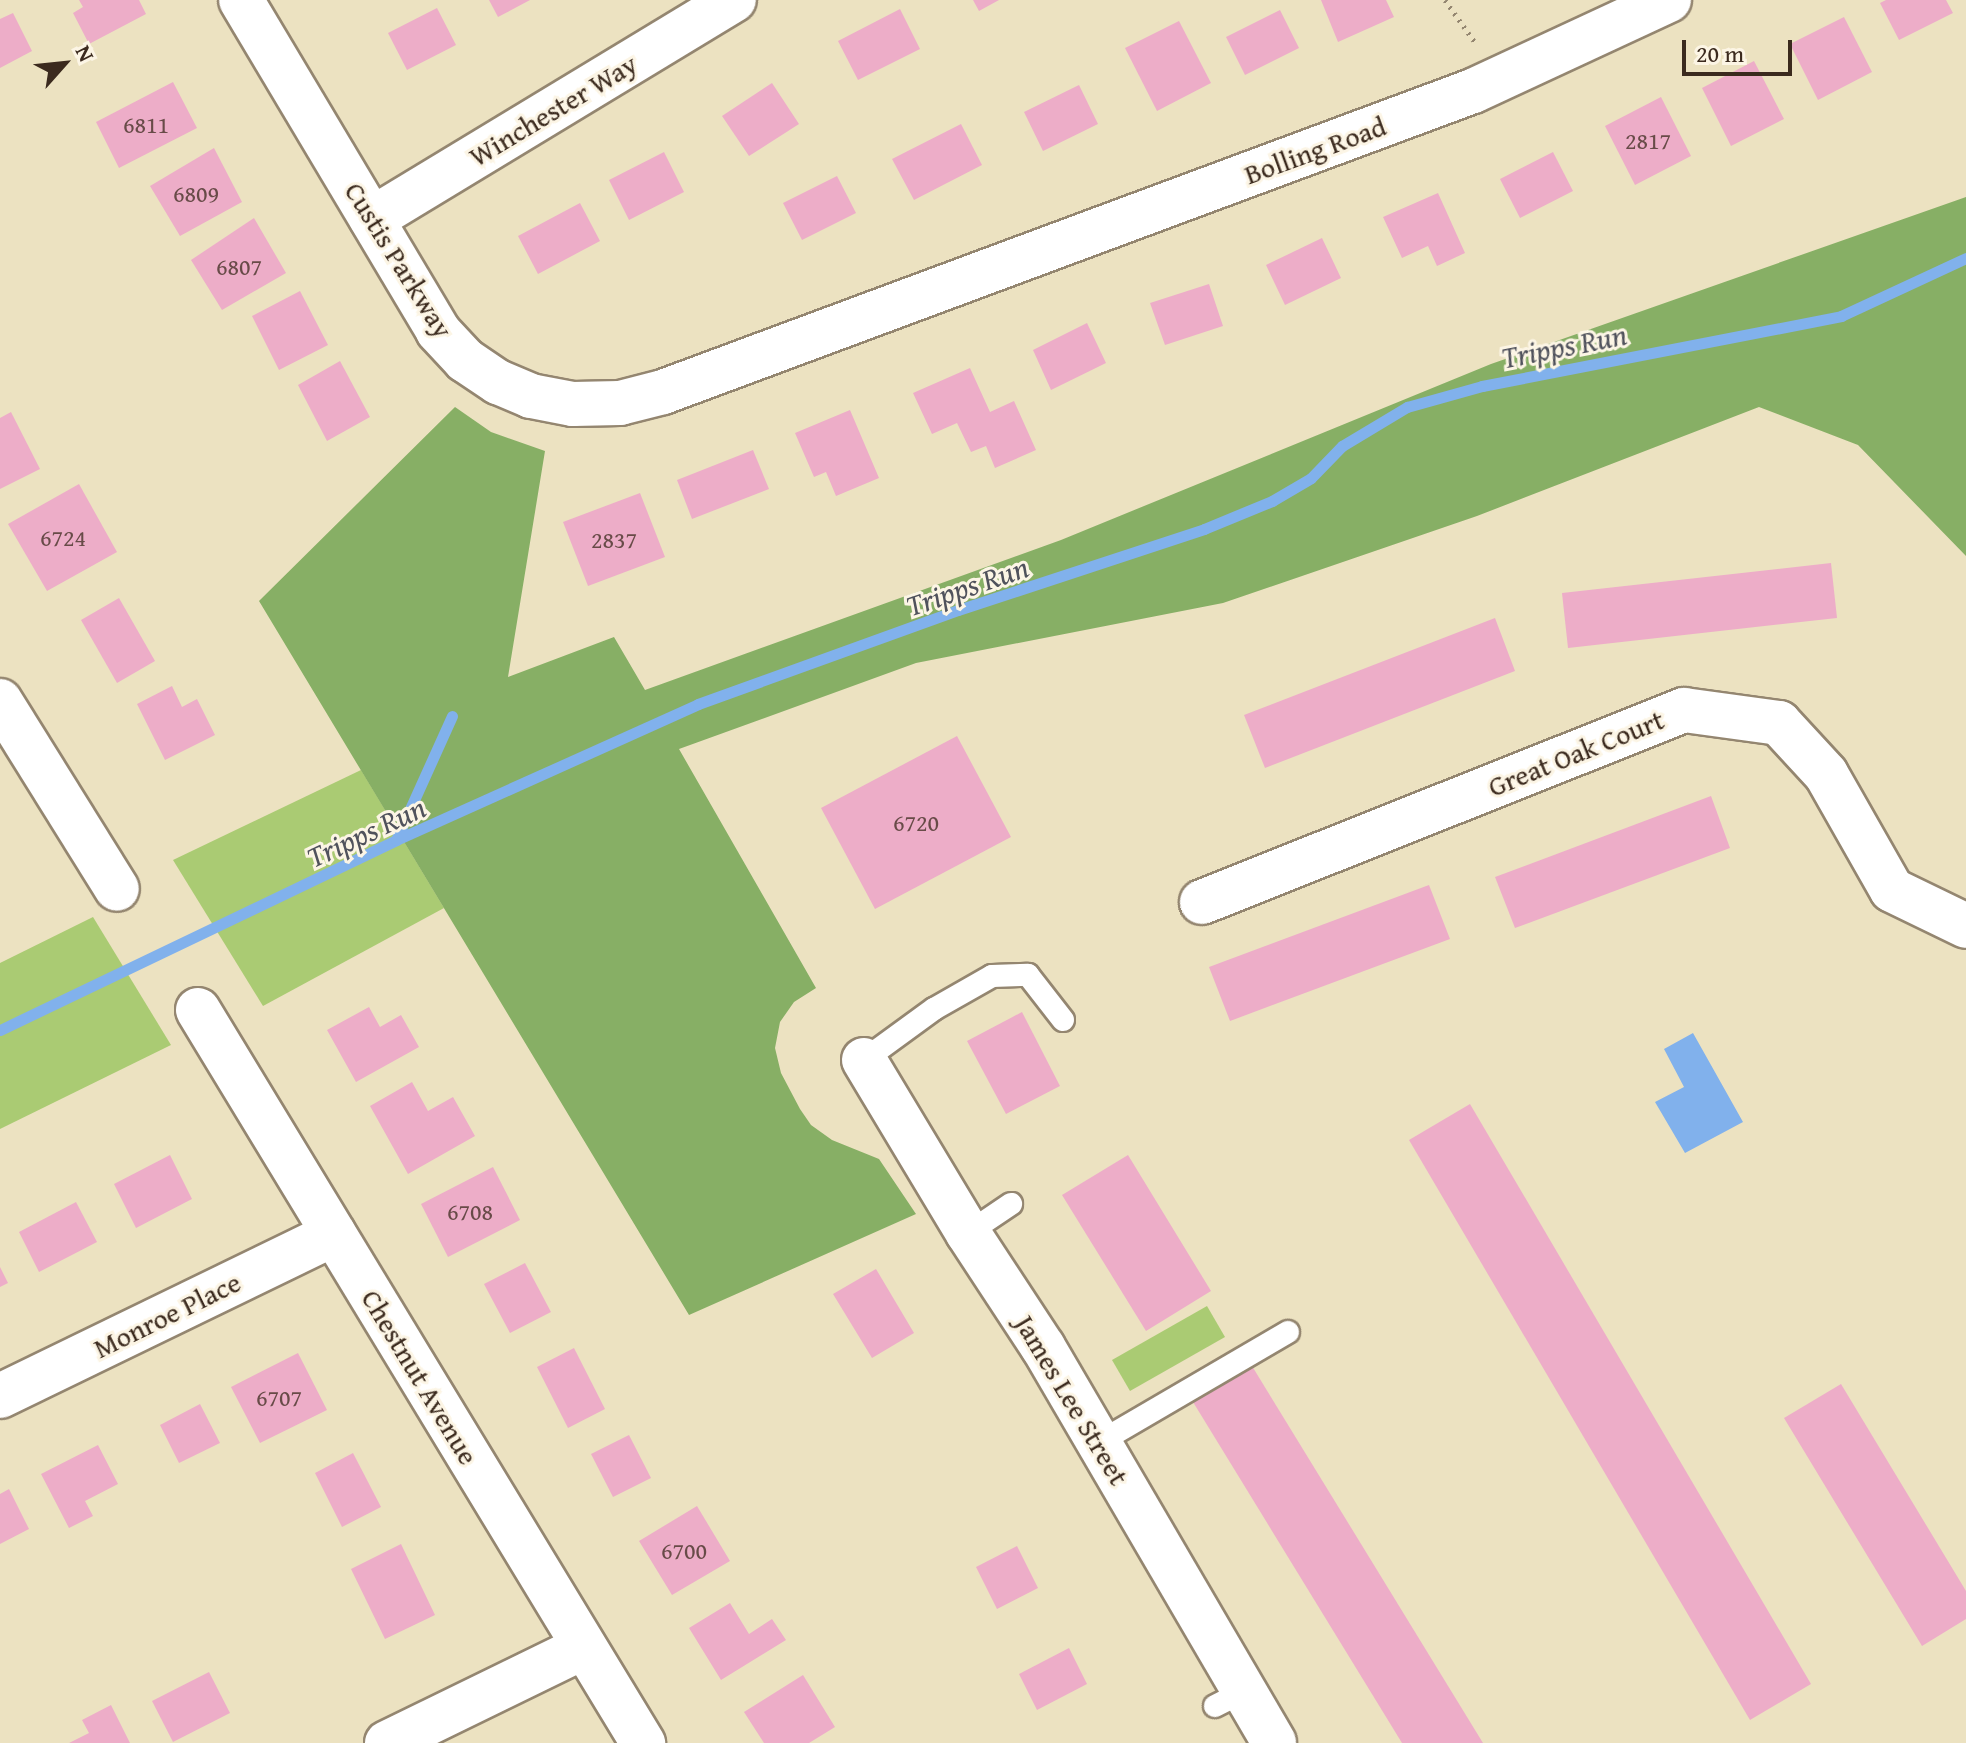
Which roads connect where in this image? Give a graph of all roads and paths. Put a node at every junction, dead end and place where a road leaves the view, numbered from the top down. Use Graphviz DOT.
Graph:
graph roads {
  1 [pos="241,0"];
  2 [pos="734,0"];
  3 [pos="1445,0"];
  4 [pos="1669,0"];
  5 [pos="1501,78"];
  6 [pos="372,219"];
  7 [pos="954,282"];
  8 [pos="0,701"];
  9 [pos="117,889"];
  10 [pos="1202,902"];
  11 [pos="1966,926"];
  12 [pos="198,1010"];
  13 [pos="1063,1020"];
  14 [pos="864,1060"];
  15 [pos="1011,1204"];
  16 [pos="968,1233"];
  17 [pos="334,1234"];
  18 [pos="1288,1332"];
  19 [pos="0,1396"];
  20 [pos="1098,1443"];
  21 [pos="584,1647"];
  22 [pos="387,1743"];
  23 [pos="643,1743"];
  24 [pos="1274,1743"];
  1 -- 6 [label="street, Custis Parkway"];
  2 -- 6 [label="street, Winchester Way"];
  3 -- 5 [label="path"];
  4 -- 5 [label="street, Bolling Road"];
  5 -- 7 [label="street, Bolling Road"];
  6 -- 7 [label="street, Custis Parkway"];
  8 -- 9 [label="street"];
  10 -- 11 [label="street, Great Oak Court"];
  12 -- 17 [label="street, Chestnut Avenue"];
  13 -- 14 [label="lane"];
  14 -- 16 [label="street, James Lee Street"];
  15 -- 16 [label="lane"];
  16 -- 20 [label="street, James Lee Street"];
  17 -- 19 [label="street, Monroe Place"];
  17 -- 21 [label="street, Chestnut Avenue"];
  18 -- 20 [label="lane"];
  20 -- 24 [label="street, James Lee Street"];
  21 -- 22 [label="street"];
  21 -- 23 [label="street, Chestnut Avenue"];
}
